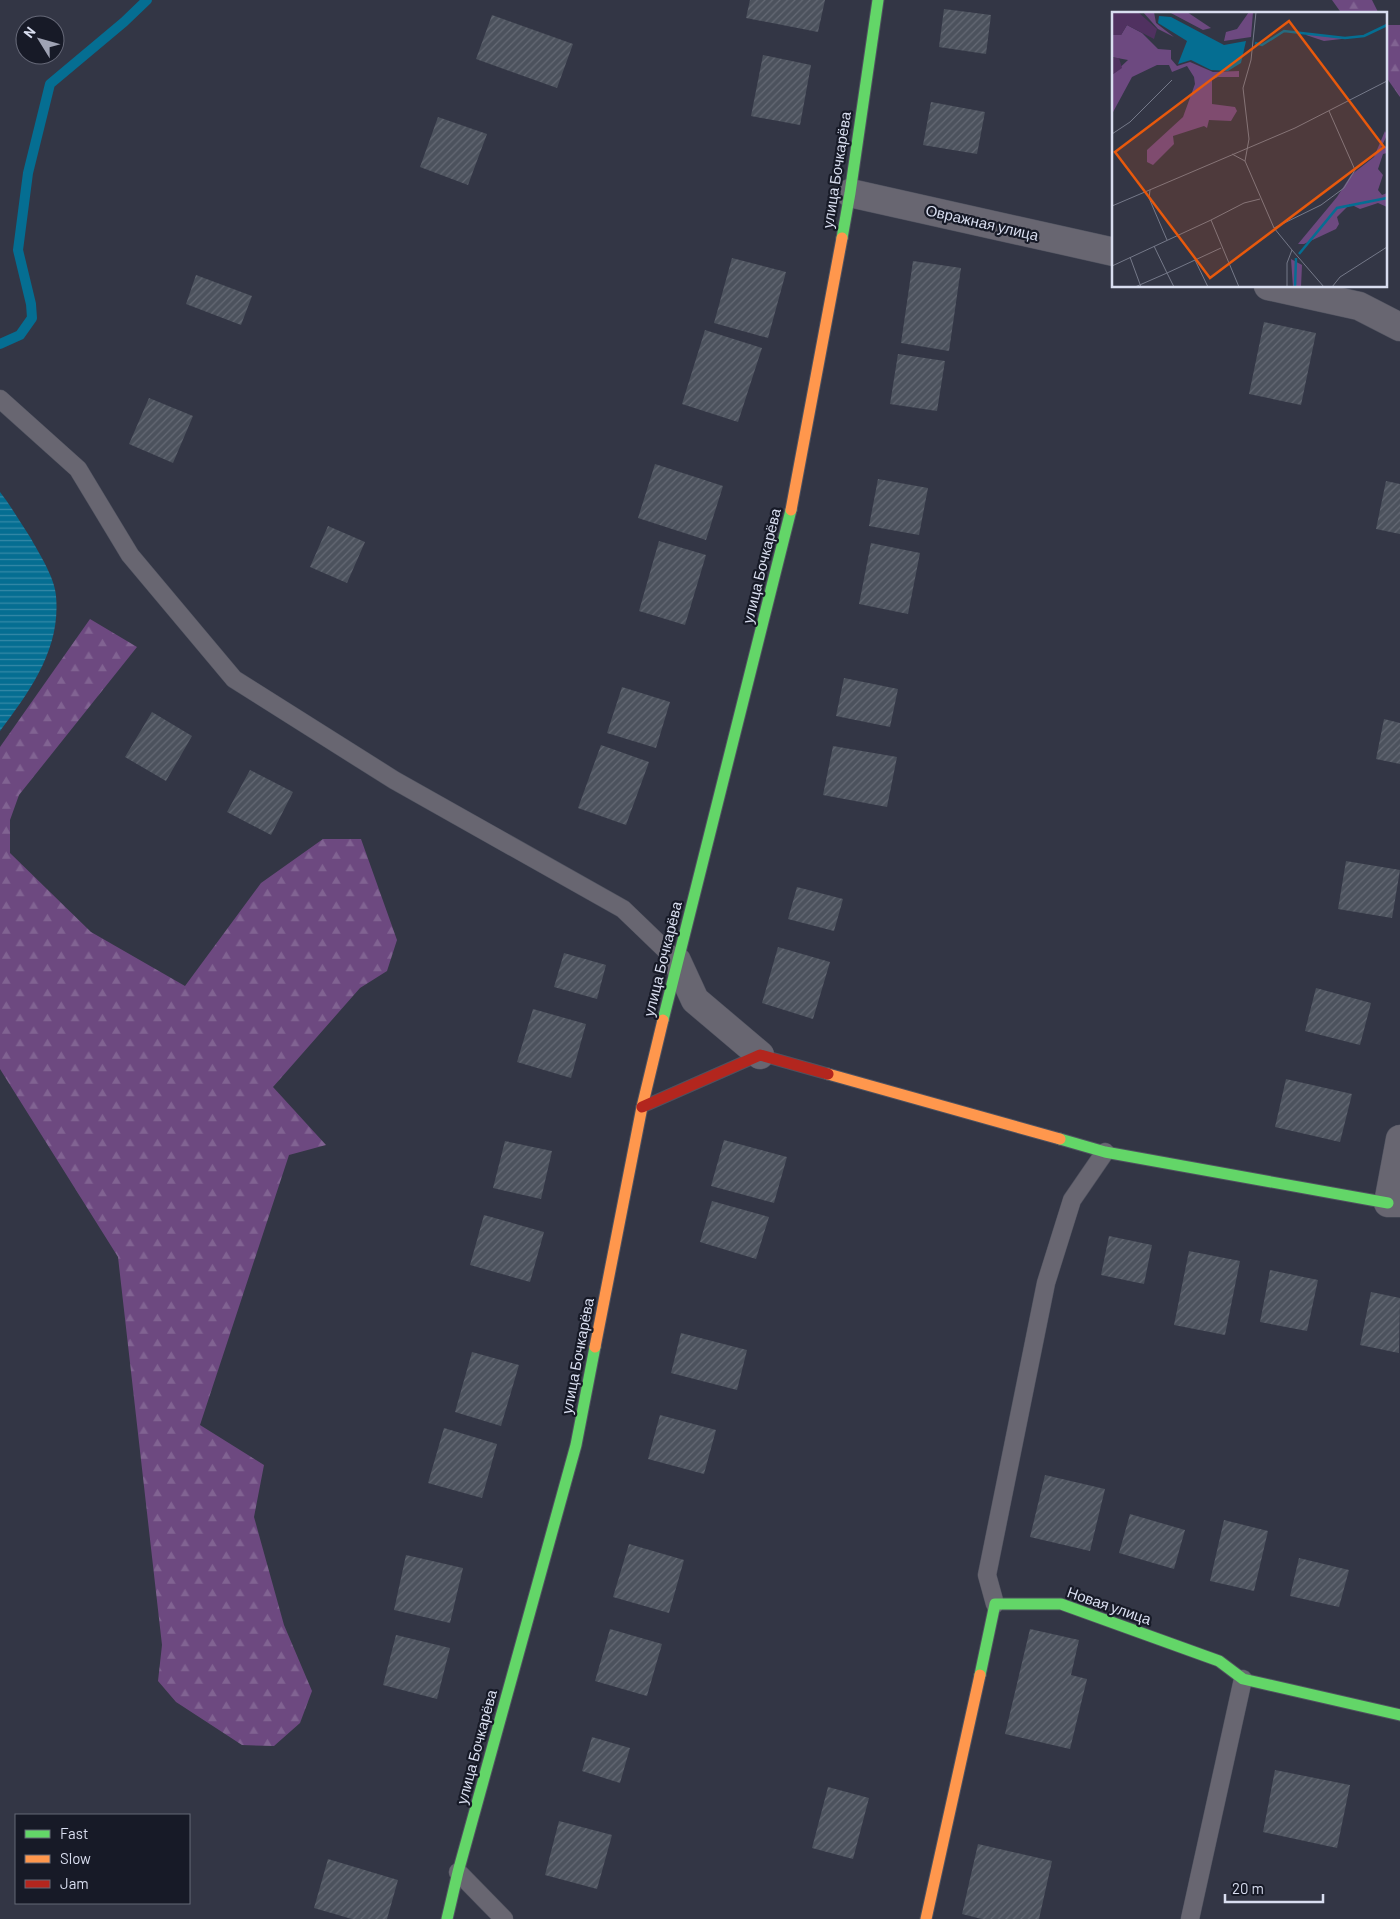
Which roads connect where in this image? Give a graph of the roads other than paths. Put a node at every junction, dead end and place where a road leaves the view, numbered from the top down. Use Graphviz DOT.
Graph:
graph roads {
  1 [pos="878,0"];
  2 [pos="850,194"];
  3 [pos="1112,252"];
  4 [pos="1277,288"];
  5 [pos="1400,327"];
  6 [pos="0,399"];
  7 [pos="677,961"];
  8 [pos="760,1055"];
  9 [pos="642,1107"];
  10 [pos="1400,1139"];
  11 [pos="1105,1152"];
  12 [pos="1394,1203"];
  13 [pos="995,1604"];
  14 [pos="1243,1679"];
  15 [pos="1400,1715"];
  16 [pos="458,1872"];
  17 [pos="447,1919"];
  18 [pos="504,1919"];
  19 [pos="926,1919"];
  20 [pos="1190,1919"];
  1 -- 2 [label="street, улица Бочкарёва"];
  2 -- 3 [label="street, Овражная улица"];
  2 -- 7 [label="street, улица Бочкарёва"];
  4 -- 5 [label="street"];
  6 -- 7 [label="lane"];
  7 -- 8 [label="street"];
  7 -- 9 [label="street, улица Бочкарёва"];
  8 -- 9 [label="street"];
  8 -- 11 [label="street"];
  9 -- 16 [label="street, улица Бочкарёва"];
  10 -- 12 [label="street"];
  11 -- 12 [label="street"];
  11 -- 13 [label="lane"];
  13 -- 14 [label="street, Новая улица"];
  13 -- 19 [label="street"];
  14 -- 15 [label="street, Новая улица"];
  14 -- 20 [label="lane"];
  16 -- 17 [label="street, улица Бочкарёва"];
  16 -- 18 [label="lane"];
}
